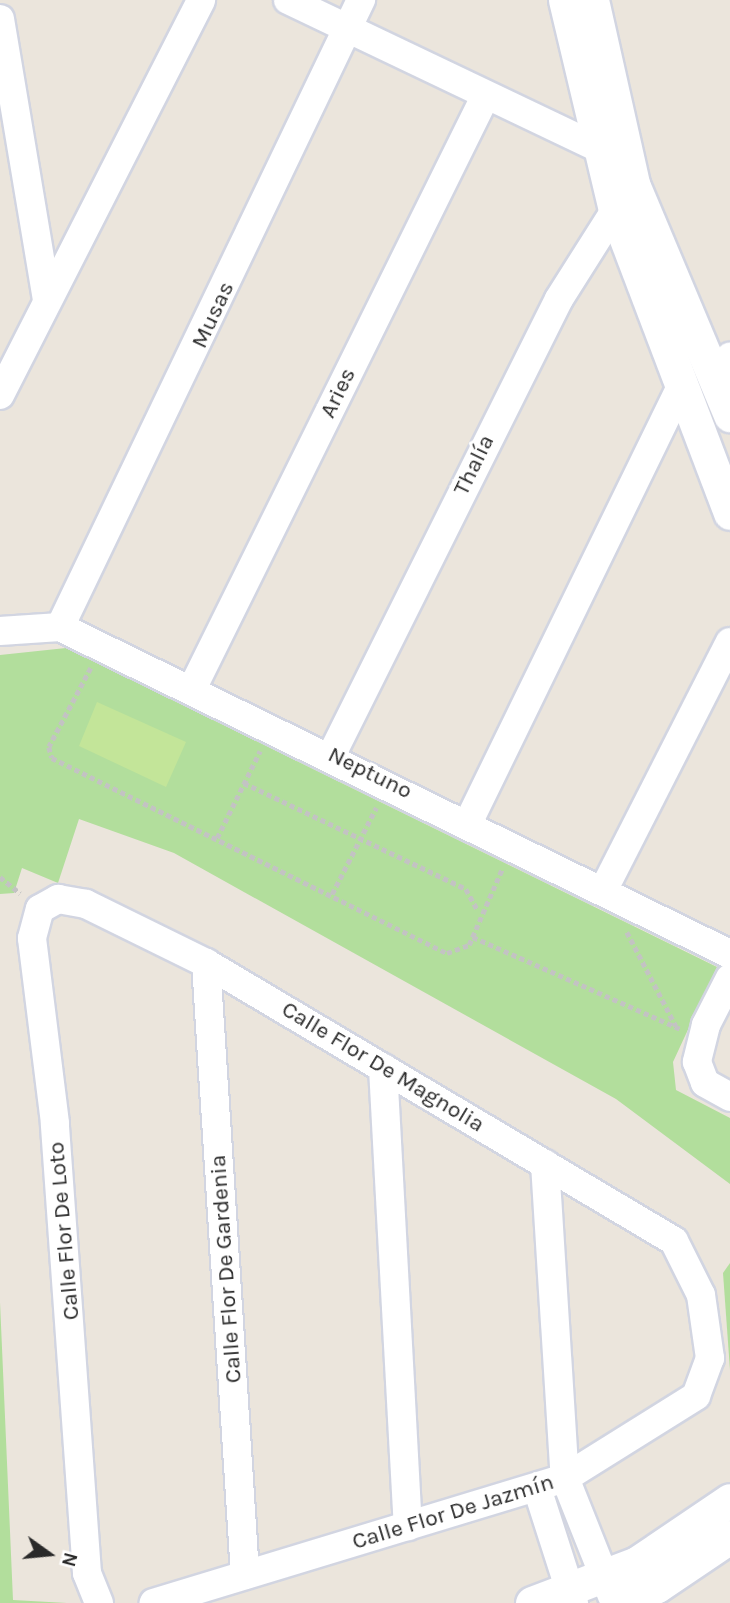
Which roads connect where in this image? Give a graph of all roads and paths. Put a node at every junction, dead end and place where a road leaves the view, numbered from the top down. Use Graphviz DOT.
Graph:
graph roads {
  1 [pos="201,0"];
  2 [pos="288,0"];
  3 [pos="361,0"];
  4 [pos="565,0"];
  5 [pos="593,0"];
  6 [pos="0,19"];
  7 [pos="348,31"];
  8 [pos="485,97"];
  9 [pos="617,176"];
  10 [pos="47,301"];
  11 [pos="724,371"];
  12 [pos="680,388"];
  13 [pos="0,395"];
  14 [pos="730,415"];
  15 [pos="730,513"];
  16 [pos="60,626"];
  17 [pos="0,631"];
  18 [pos="730,642"];
  19 [pos="102,646"];
  20 [pos="192,689"];
  21 [pos="272,726"];
  22 [pos="332,754"];
  23 [pos="389,782"];
  24 [pos="244,783"];
  25 [pos="469,821"];
  26 [pos="217,838"];
  27 [pos="361,839"];
  28 [pos="508,841"];
  29 [pos="604,889"];
  30 [pos="332,894"];
  31 [pos="86,904"];
  32 [pos="478,912"];
  33 [pos="473,937"];
  34 [pos="730,954"];
  35 [pos="206,963"];
  36 [pos="730,978"];
  37 [pos="689,1033"];
  38 [pos="383,1068"];
  39 [pos="730,1097"];
  40 [pos="545,1164"];
  41 [pos="710,1358"];
  42 [pos="565,1478"];
  43 [pos="537,1488"];
  44 [pos="730,1500"];
  45 [pos="408,1526"];
  46 [pos="730,1537"];
  47 [pos="245,1575"];
  48 [pos="612,1595"];
  49 [pos="571,1597"];
  50 [pos="99,1603"];
  51 [pos="154,1603"];
  52 [pos="532,1603"];
  1 -- 10 [label="street"];
  2 -- 7 [label="street"];
  3 -- 7 [label="street, Musas"];
  4 -- 9 [label="street"];
  5 -- 9 [label="street"];
  6 -- 10 [label="street"];
  7 -- 8 [label="street"];
  7 -- 16 [label="street, Musas"];
  8 -- 9 [label="street"];
  8 -- 20 [label="street, Aries"];
  9 -- 11 [label="street"];
  9 -- 12 [label="street"];
  9 -- 22 [label="street, Thalía"];
  10 -- 13 [label="street"];
  11 -- 14 [label="street"];
  12 -- 15 [label="street"];
  12 -- 25 [label="street"];
  16 -- 17 [label="street"];
  16 -- 19 [label="street, Neptuno"];
  18 -- 29 [label="street"];
  19 -- 20 [label="street, Neptuno"];
  19 -- 26 [label="path"];
  20 -- 21 [label="street, Neptuno"];
  21 -- 22 [label="street, Neptuno"];
  21 -- 24 [label="path"];
  22 -- 23 [label="street, Neptuno"];
  23 -- 25 [label="street, Neptuno"];
  23 -- 27 [label="path"];
  24 -- 26 [label="path"];
  24 -- 27 [label="path"];
  25 -- 28 [label="street, Neptuno"];
  26 -- 30 [label="path"];
  27 -- 30 [label="path"];
  27 -- 32 [label="path"];
  28 -- 29 [label="street, Neptuno"];
  28 -- 32 [label="path"];
  29 -- 34 [label="street, Neptuno"];
  29 -- 37 [label="path"];
  30 -- 33 [label="path"];
  31 -- 35 [label="street, Calle Flor De Magnolia"];
  31 -- 50 [label="street, Calle Flor De Loto"];
  32 -- 33 [label="path"];
  33 -- 37 [label="path"];
  35 -- 38 [label="street, Calle Flor De Magnolia"];
  35 -- 47 [label="street, Calle Flor De Gardenia"];
  36 -- 37 [label="street"];
  37 -- 39 [label="street"];
  38 -- 40 [label="street, Calle Flor De Magnolia"];
  38 -- 45 [label="street"];
  40 -- 41 [label="street, Calle Flor De Magnolia"];
  40 -- 42 [label="street"];
  41 -- 42 [label="street, Calle Flor De Jazmín"];
  42 -- 43 [label="street, Calle Flor De Jazmín"];
  42 -- 48 [label="street"];
  43 -- 45 [label="street, Calle Flor De Jazmín"];
  43 -- 49 [label="street"];
  44 -- 48 [label="street"];
  45 -- 47 [label="street, Calle Flor De Jazmín"];
  46 -- 48 [label="street"];
  47 -- 51 [label="street, Calle Flor De Jazmín"];
  48 -- 49 [label="street"];
  49 -- 52 [label="street"];
}
